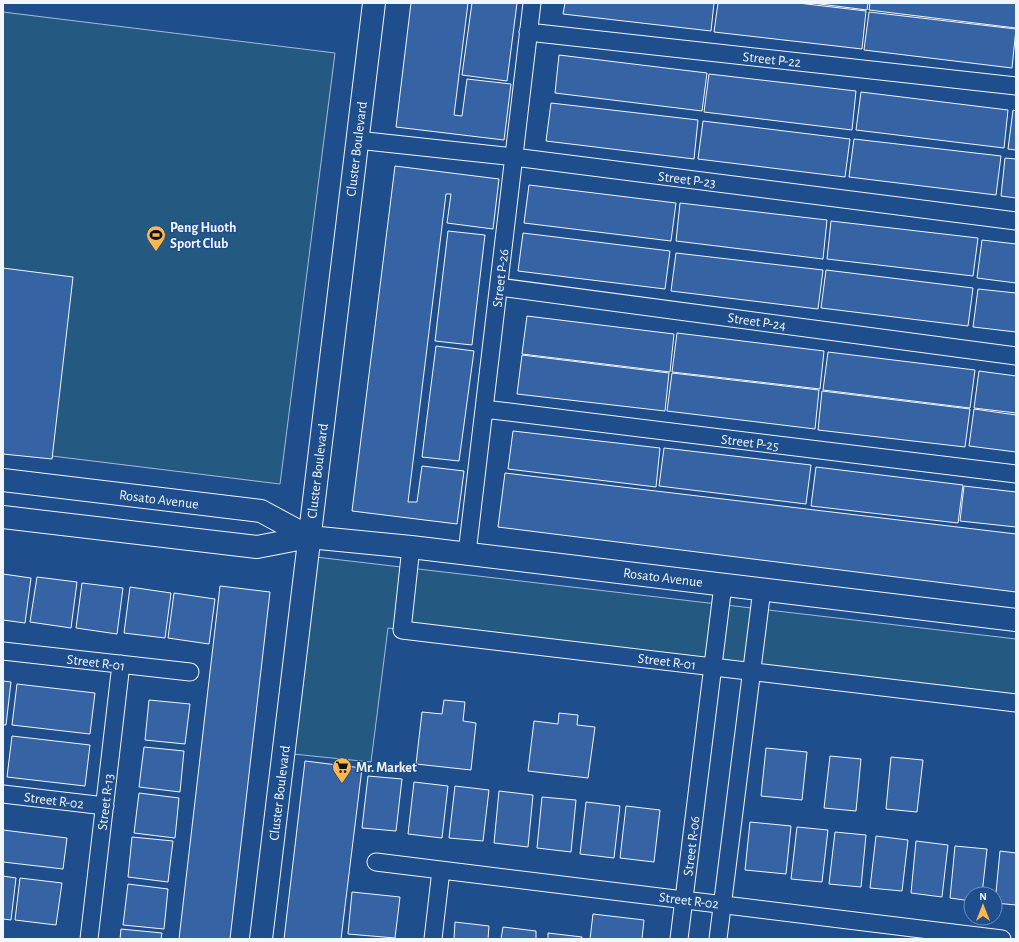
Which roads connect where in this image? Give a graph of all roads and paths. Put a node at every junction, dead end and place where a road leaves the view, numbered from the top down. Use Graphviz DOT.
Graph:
graph roads {
  1 [pos="374,3"];
  2 [pos="532,3"];
  3 [pos="528,32"];
  4 [pos="1016,86"];
  5 [pos="357,140"];
  6 [pos="514,157"];
  7 [pos="1016,221"];
  8 [pos="499,287"];
  9 [pos="1016,356"];
  10 [pos="484,409"];
  11 [pos="1016,474"];
  12 [pos="3,480"];
  13 [pos="3,517"];
  14 [pos="310,536"];
  15 [pos="412,547"];
  16 [pos="467,553"];
  17 [pos="723,585"];
  18 [pos="762,589"];
  19 [pos="1016,620"];
  20 [pos="3,651"];
  21 [pos="121,664"];
  22 [pos="712,666"];
  23 [pos="752,671"];
  24 [pos="190,672"];
  25 [pos="1016,703"];
  26 [pos="3,794"];
  27 [pos="105,806"];
  28 [pos="376,862"];
  29 [pos="441,870"];
  30 [pos="684,899"];
  31 [pos="723,904"];
  32 [pos="963,937"];
  33 [pos="89,939"];
  34 [pos="261,939"];
  35 [pos="433,939"];
  36 [pos="680,939"];
  37 [pos="718,939"];
  38 [pos="1002,939"];
  1 -- 5 [label="street, Cluster Boulevard"];
  2 -- 3 [label="street, Street P-26"];
  3 -- 4 [label="street, Street P-22"];
  3 -- 6 [label="street, Street P-26"];
  5 -- 6 [label="street, Street P-23"];
  5 -- 14 [label="street, Cluster Boulevard"];
  6 -- 7 [label="street, Street P-23"];
  6 -- 8 [label="street, Street P-26"];
  8 -- 9 [label="street, Street P-24"];
  8 -- 10 [label="street, Street P-26"];
  10 -- 11 [label="street, Street P-25"];
  10 -- 16 [label="street, Street P-26"];
  12 -- 14 [label="street, Rosato Avenue"];
  13 -- 14 [label="street, Rosato Avenue"];
  14 -- 15 [label="street, Rosato Avenue"];
  14 -- 34 [label="street, Cluster Boulevard"];
  15 -- 16 [label="street, Rosato Avenue"];
  15 -- 22 [label="street, Street R-01"];
  16 -- 17 [label="street, Rosato Avenue"];
  17 -- 18 [label="street, Rosato Avenue"];
  17 -- 22 [label="street, Street R-06"];
  18 -- 19 [label="street, Rosato Avenue"];
  18 -- 23 [label="street"];
  20 -- 21 [label="street, Street R-01"];
  21 -- 24 [label="street, Street R-01"];
  21 -- 27 [label="street, Street R-13"];
  22 -- 23 [label="street, Street R-01"];
  22 -- 30 [label="street, Street R-06"];
  23 -- 25 [label="street, Street R-01"];
  23 -- 31 [label="street"];
  26 -- 27 [label="street, Street R-02"];
  27 -- 33 [label="street, Street R-13"];
  28 -- 29 [label="street, Street R-02"];
  29 -- 30 [label="street, Street R-02"];
  29 -- 35 [label="street"];
  30 -- 31 [label="street, Street R-02"];
  30 -- 36 [label="street, Street R-06"];
  31 -- 32 [label="street, Street R-02"];
  31 -- 37 [label="street"];
  32 -- 38 [label="street, Street R-02"];
}
